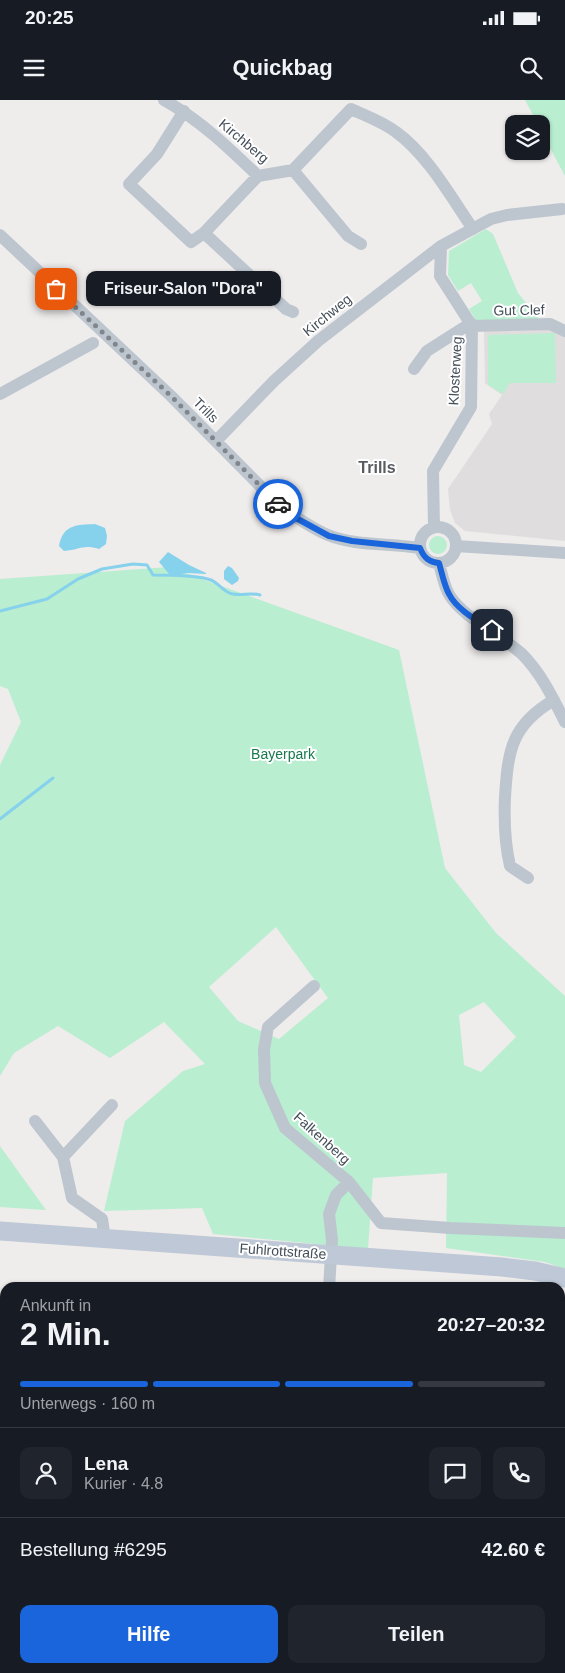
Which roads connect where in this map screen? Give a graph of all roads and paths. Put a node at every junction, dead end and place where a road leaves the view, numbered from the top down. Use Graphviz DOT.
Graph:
graph roads {
  1 [pos="164,100"];
  2 [pos="352,104"];
  3 [pos="184,111"];
  4 [pos="293,170"];
  5 [pos="258,176"];
  6 [pos="562,208"];
  7 [pos="472,229"];
  8 [pos="204,233"];
  9 [pos="0,235"];
  10 [pos="361,244"];
  11 [pos="441,246"];
  12 [pos="293,312"];
  13 [pos="472,324"];
  14 [pos="565,331"];
  15 [pos="93,342"];
  16 [pos="414,369"];
  17 [pos="0,394"];
  18 [pos="216,442"];
  19 [pos="434,527"];
  20 [pos="456,546"];
  21 [pos="420,548"];
  22 [pos="565,553"];
  23 [pos="439,563"];
  24 [pos="554,700"];
  25 [pos="565,722"];
  26 [pos="528,878"];
  27 [pos="314,986"];
  28 [pos="112,1105"];
  29 [pos="35,1121"];
  30 [pos="63,1158"];
  31 [pos="349,1182"];
  32 [pos="0,1231"];
  33 [pos="565,1232"];
  34 [pos="105,1239"];
  35 [pos="331,1254"];
  36 [pos="565,1278"];
  37 [pos="329,1282"];
  1 -- 3 [label="street, Kirchberg"];
  2 -- 4 [label="street"];
  2 -- 7 [label="street"];
  3 -- 5 [label="street, Kirchberg"];
  3 -- 8 [label="street"];
  4 -- 5 [label="street, Kirchberg"];
  4 -- 10 [label="street"];
  5 -- 8 [label="street"];
  6 -- 7 [label="street"];
  7 -- 11 [label="street, Kirchweg"];
  8 -- 12 [label="street"];
  9 -- 18 [label="street, Trills"];
  11 -- 13 [label="street, Klosterweg"];
  11 -- 18 [label="street, Kirchweg"];
  13 -- 14 [label="street, Gut Clef"];
  13 -- 16 [label="street"];
  13 -- 19 [label="street, Klosterweg"];
  15 -- 17 [label="street"];
  18 -- 21 [label="street, Trills"];
  19 -- 20 [label="street"];
  19 -- 21 [label="street"];
  20 -- 22 [label="street"];
  20 -- 23 [label="street"];
  21 -- 23 [label="street"];
  23 -- 24 [label="street"];
  24 -- 25 [label="street"];
  24 -- 26 [label="street"];
  27 -- 31 [label="street, Falkenberg"];
  28 -- 30 [label="street"];
  29 -- 30 [label="street"];
  30 -- 34 [label="street"];
  31 -- 33 [label="street, Falkenberg"];
  31 -- 35 [label="street, Falkenberg"];
  32 -- 34 [label="street, Fuhlrottstraße"];
  34 -- 35 [label="street, Fuhlrottstraße"];
  35 -- 36 [label="street, Fuhlrottstraße"];
  35 -- 37 [label="street, Falkenberg"];
}
